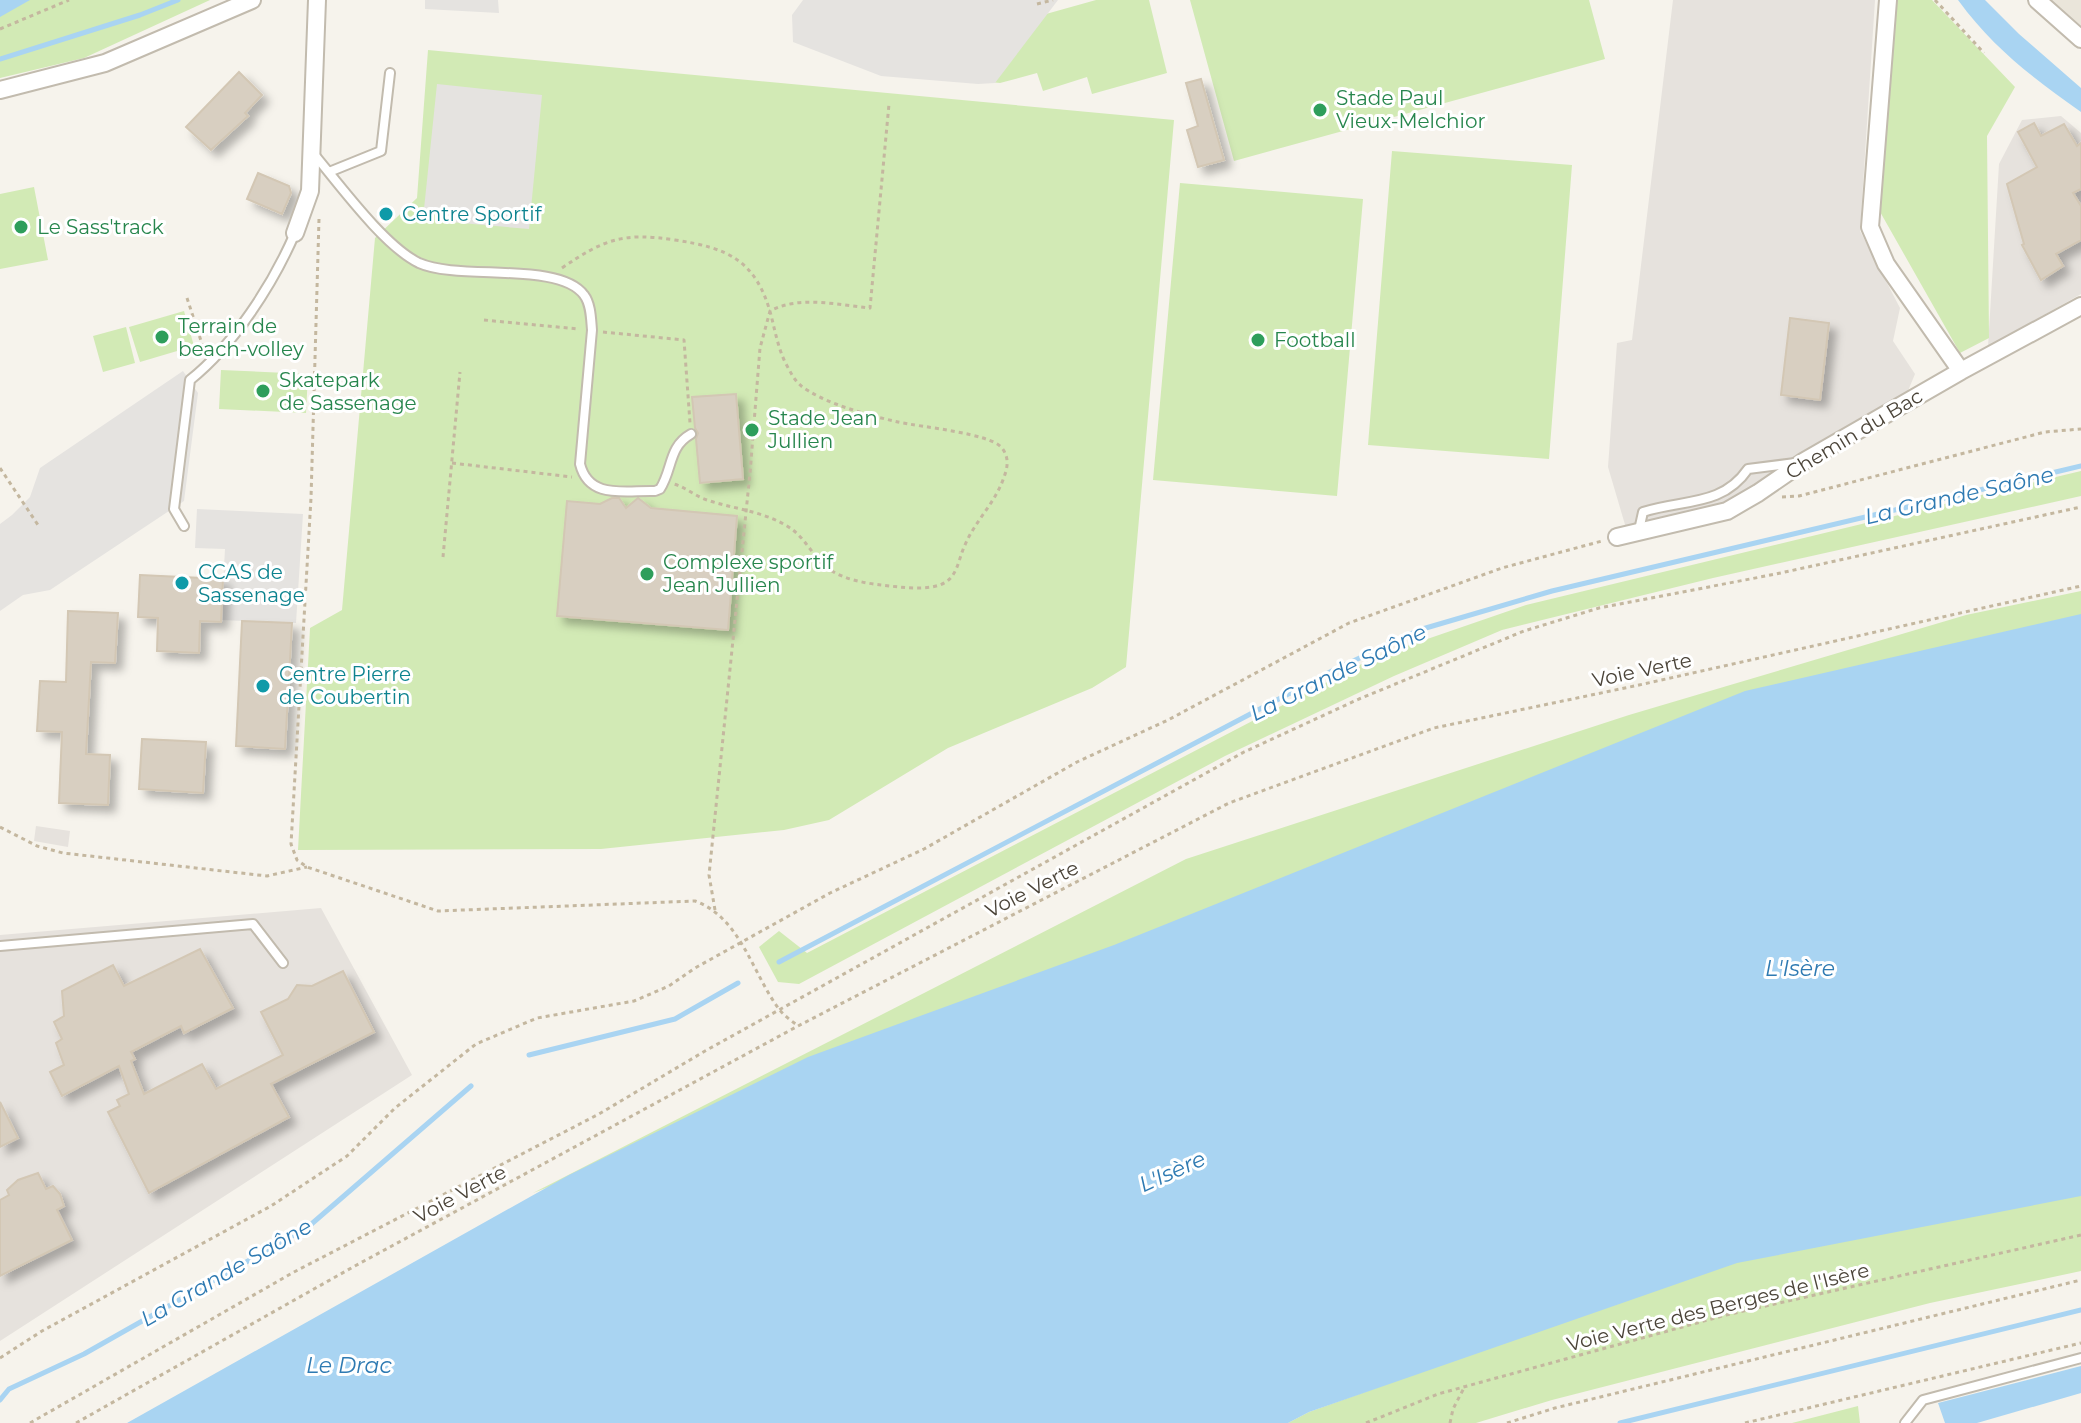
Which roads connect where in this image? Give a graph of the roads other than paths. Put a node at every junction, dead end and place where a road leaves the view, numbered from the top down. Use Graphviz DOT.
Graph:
graph roads {
  1 [pos="252,0"];
  2 [pos="301,0"];
  3 [pos="317,0"];
  4 [pos="1888,0"];
  5 [pos="2037,0"];
  6 [pos="316,20"];
  7 [pos="2081,39"];
  8 [pos="390,73"];
  9 [pos="0,90"];
  10 [pos="313,153"];
  11 [pos="329,172"];
  12 [pos="295,233"];
  13 [pos="2081,306"];
  14 [pos="1961,371"];
  15 [pos="691,434"];
  16 [pos="1803,462"];
  17 [pos="184,526"];
  18 [pos="1639,530"];
  19 [pos="1617,537"];
  20 [pos="0,946"];
  21 [pos="283,963"];
  22 [pos="2081,1358"];
  23 [pos="1905,1423"];
  1 -- 9 [label="street"];
  2 -- 6 [label="street"];
  3 -- 6 [label="street"];
  4 -- 14 [label="street"];
  5 -- 7 [label="street"];
  6 -- 10 [label="street"];
  8 -- 11 [label="lane"];
  10 -- 11 [label="lane"];
  10 -- 12 [label="street"];
  11 -- 15 [label="lane"];
  12 -- 17 [label="lane"];
  13 -- 14 [label="street, Chemin du Bac"];
  14 -- 16 [label="street, Chemin du Bac"];
  16 -- 18 [label="street, Chemin du Bac"];
  16 -- 18 [label="lane"];
  18 -- 19 [label="street, Chemin du Bac"];
  20 -- 21 [label="lane"];
  22 -- 23 [label="lane"];
}
